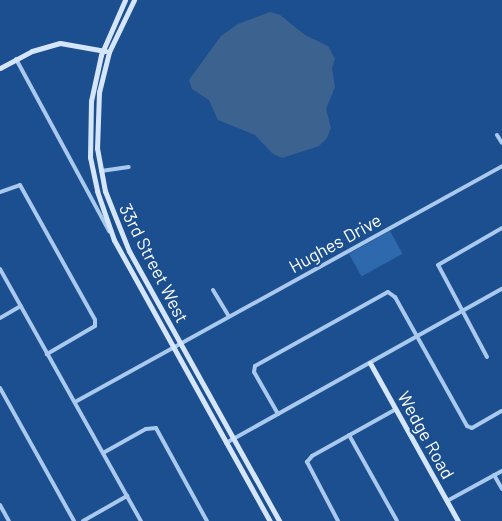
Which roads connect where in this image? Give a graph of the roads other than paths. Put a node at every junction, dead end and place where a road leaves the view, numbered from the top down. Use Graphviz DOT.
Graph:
graph roads {
  1 [pos="125,0"];
  2 [pos="134,0"];
  3 [pos="102,50"];
  4 [pos="109,52"];
  5 [pos="16,59"];
  6 [pos="0,68"];
  7 [pos="497,135"];
  8 [pos="502,143"];
  9 [pos="502,166"];
  10 [pos="129,167"];
  11 [pos="101,171"];
  12 [pos="0,192"];
  13 [pos="502,228"];
  14 [pos="114,240"];
  15 [pos="0,268"];
  16 [pos="502,289"];
  17 [pos="213,290"];
  18 [pos="21,306"];
  19 [pos="462,312"];
  20 [pos="229,317"];
  21 [pos="0,318"];
  22 [pos="417,336"];
  23 [pos="181,344"];
  24 [pos="175,347"];
  25 [pos="47,354"];
  26 [pos="487,357"];
  27 [pos="370,363"];
  28 [pos="0,388"];
  29 [pos="75,402"];
  30 [pos="396,409"];
  31 [pos="502,411"];
  32 [pos="278,414"];
  33 [pos="349,435"];
  34 [pos="233,439"];
  35 [pos="226,443"];
  36 [pos="103,453"];
  37 [pos="502,471"];
  38 [pos="494,475"];
  39 [pos="502,489"];
  40 [pos="127,496"];
  41 [pos="447,501"];
  42 [pos="0,505"];
  43 [pos="9,521"];
  44 [pos="74,521"];
  45 [pos="83,521"];
  46 [pos="141,521"];
  47 [pos="207,521"];
  48 [pos="270,521"];
  49 [pos="279,521"];
  50 [pos="338,521"];
  51 [pos="397,521"];
  52 [pos="458,521"];
  1 -- 3 [label="main road, 33rd Street West"];
  2 -- 4 [label="main road, 33rd Street West"];
  3 -- 4 [label="main road"];
  3 -- 5 [label="main road"];
  3 -- 14 [label="main road, 33rd Street West"];
  4 -- 11 [label="main road, 33rd Street West"];
  5 -- 6 [label="main road"];
  5 -- 14 [label="street, 33rd Street West"];
  7 -- 8 [label="street"];
  9 -- 20 [label="street, Hughes Drive"];
  10 -- 11 [label="street"];
  11 -- 23 [label="main road, 33rd Street West"];
  12 -- 25 [label="street"];
  13 -- 19 [label="street"];
  14 -- 24 [label="main road, 33rd Street West"];
  15 -- 18 [label="street"];
  16 -- 19 [label="street"];
  17 -- 20 [label="street"];
  18 -- 21 [label="street"];
  18 -- 25 [label="street"];
  19 -- 22 [label="street"];
  19 -- 26 [label="street"];
  20 -- 23 [label="street, Hughes Drive"];
  22 -- 27 [label="street"];
  22 -- 31 [label="street"];
  22 -- 32 [label="street"];
  23 -- 24 [label="street, Hughes Drive"];
  23 -- 34 [label="main road, 33rd Street West"];
  24 -- 29 [label="street, Hughes Drive"];
  24 -- 35 [label="main road, 33rd Street West"];
  25 -- 29 [label="street"];
  27 -- 30 [label="main road, Wedge Road"];
  27 -- 32 [label="street"];
  28 -- 44 [label="street"];
  29 -- 36 [label="street"];
  30 -- 33 [label="street"];
  30 -- 41 [label="main road, Wedge Road"];
  32 -- 34 [label="street"];
  33 -- 50 [label="street"];
  33 -- 51 [label="street"];
  34 -- 35 [label="street"];
  34 -- 49 [label="main road, 33rd Street West"];
  35 -- 48 [label="main road, 33rd Street West"];
  36 -- 40 [label="street"];
  36 -- 47 [label="street"];
  37 -- 38 [label="street"];
  38 -- 39 [label="street"];
  38 -- 41 [label="street"];
  40 -- 45 [label="street"];
  40 -- 46 [label="street"];
  41 -- 52 [label="main road, Wedge Road"];
  42 -- 43 [label="street"];
}
